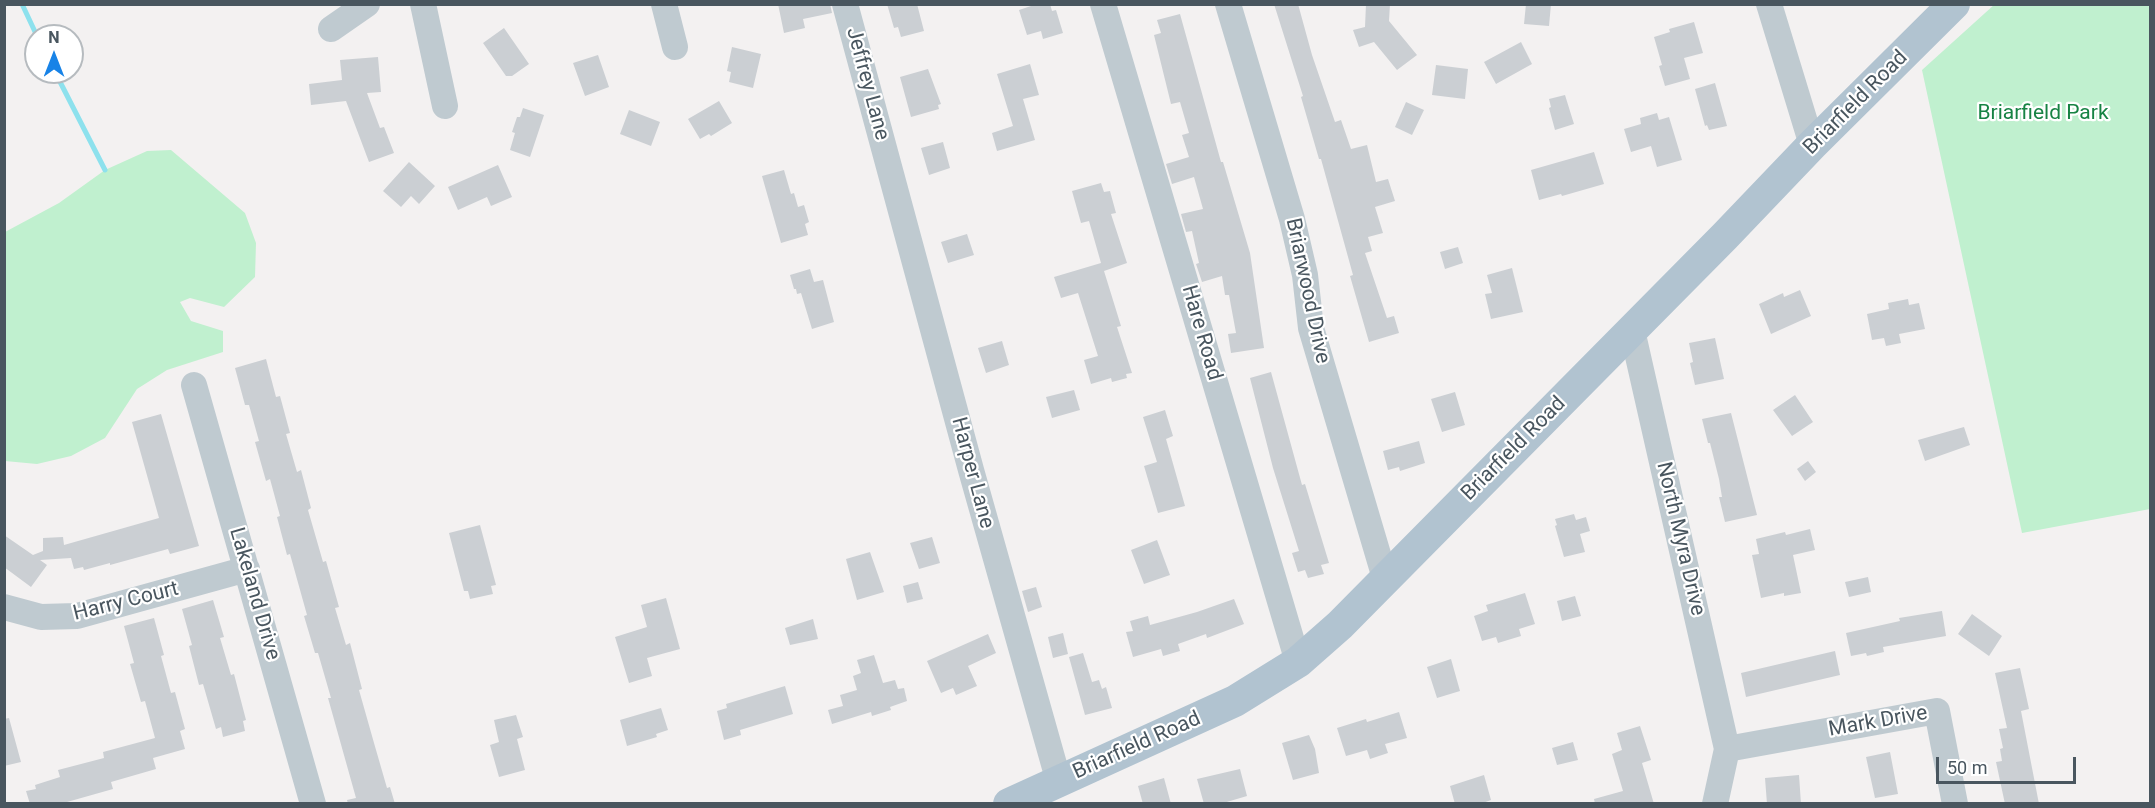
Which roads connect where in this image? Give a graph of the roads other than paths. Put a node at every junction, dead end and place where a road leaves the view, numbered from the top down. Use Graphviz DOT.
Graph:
graph roads {
  1 [pos="368,4"];
  2 [pos="423,4"];
  3 [pos="664,4"];
  4 [pos="845,4"];
  5 [pos="1103,4"];
  6 [pos="1228,4"];
  7 [pos="1769,4"];
  8 [pos="1954,4"];
  9 [pos="331,29"];
  10 [pos="675,47"];
  11 [pos="445,106"];
  12 [pos="1812,145"];
  13 [pos="889,164"];
  14 [pos="1632,330"];
  15 [pos="194,385"];
  16 [pos="247,570"];
  17 [pos="1385,578"];
  18 [pos="4,607"];
  19 [pos="1298,662"];
  20 [pos="1727,749"];
  21 [pos="1059,782"];
  22 [pos="313,804"];
  23 [pos="1009,804"];
  24 [pos="1715,804"];
  25 [pos="1955,804"];
  1 -- 9 [label="street"];
  2 -- 11 [label="street"];
  3 -- 10 [label="street"];
  4 -- 13 [label="street, Jeffrey Lane"];
  5 -- 19 [label="street, Hare Road"];
  6 -- 17 [label="street, Briarwood Drive"];
  7 -- 12 [label="street"];
  8 -- 12 [label="main road, Briarfield Road"];
  12 -- 14 [label="main road, Briarfield Road"];
  13 -- 21 [label="street, Harper Lane"];
  14 -- 17 [label="main road, Briarfield Road"];
  14 -- 20 [label="street, North Myra Drive"];
  15 -- 16 [label="street, Lakeland Drive"];
  16 -- 18 [label="street, Harry Court"];
  16 -- 22 [label="street, Lakeland Drive"];
  17 -- 19 [label="main road, Briarfield Road"];
  19 -- 21 [label="main road, Briarfield Road"];
  20 -- 24 [label="street"];
  20 -- 25 [label="street, Mark Drive"];
  21 -- 23 [label="main road, Briarfield Road"];
}
